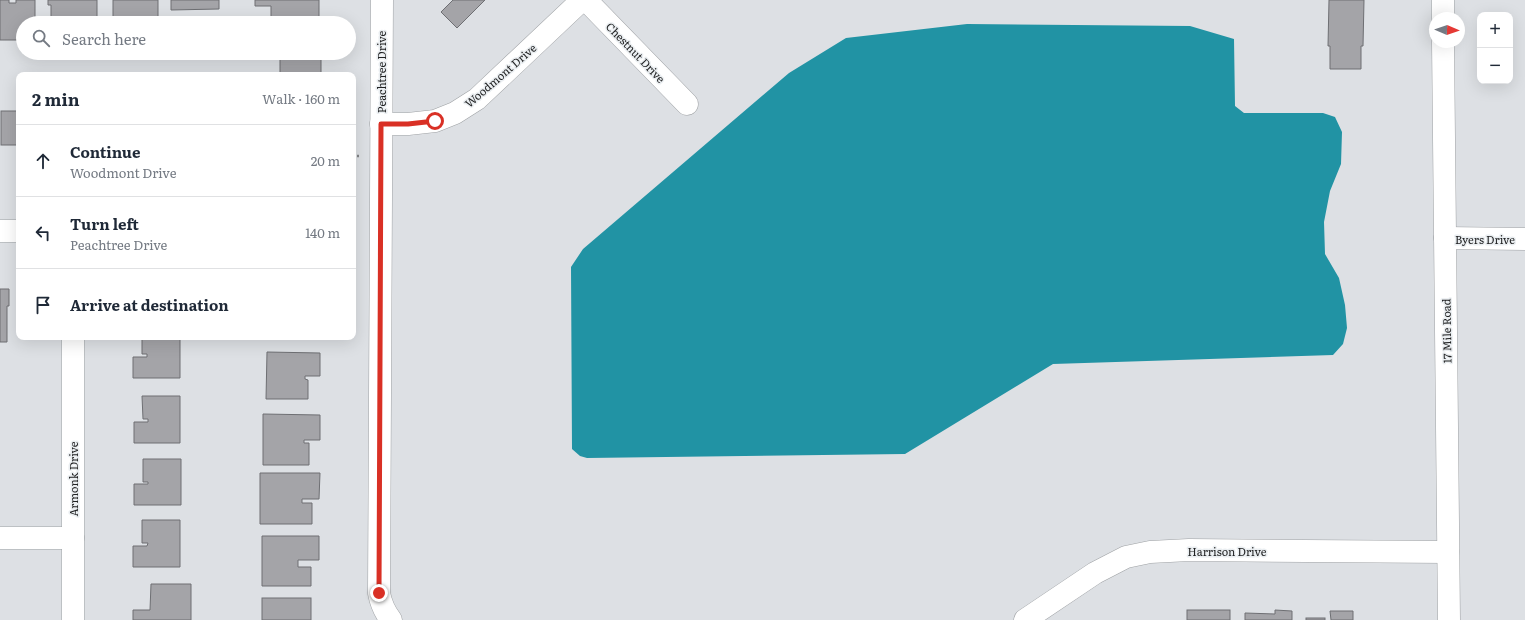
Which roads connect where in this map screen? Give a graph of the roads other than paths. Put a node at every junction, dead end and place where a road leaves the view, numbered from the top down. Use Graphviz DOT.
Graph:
graph roads {
  1 [pos="382,0"];
  2 [pos="582,0"];
  3 [pos="586,0"];
  4 [pos="1443,0"];
  5 [pos="1443,12"];
  6 [pos="1443,48"];
  7 [pos="687,104"];
  8 [pos="381,124"];
  9 [pos="0,231"];
  10 [pos="16,231"];
  11 [pos="1445,238"];
  12 [pos="1525,239"];
  13 [pos="73,340"];
  14 [pos="0,538"];
  15 [pos="73,538"];
  16 [pos="1448,552"];
  17 [pos="73,620"];
  18 [pos="391,620"];
  19 [pos="1025,620"];
  20 [pos="1449,620"];
  1 -- 8 [label="street, Peachtree Drive"];
  2 -- 8 [label="street, Woodmont Drive"];
  3 -- 7 [label="street, Chestnut Drive"];
  4 -- 5 [label="street"];
  6 -- 11 [label="street, 17 Mile Road"];
  8 -- 18 [label="street, Peachtree Drive"];
  9 -- 10 [label="street"];
  11 -- 12 [label="street, Byers Drive"];
  11 -- 16 [label="street, 17 Mile Road"];
  13 -- 15 [label="street, Armonk Drive"];
  14 -- 15 [label="street"];
  15 -- 17 [label="street, Armonk Drive"];
  16 -- 19 [label="street, Harrison Drive"];
  16 -- 20 [label="street, 17 Mile Road"];
}
